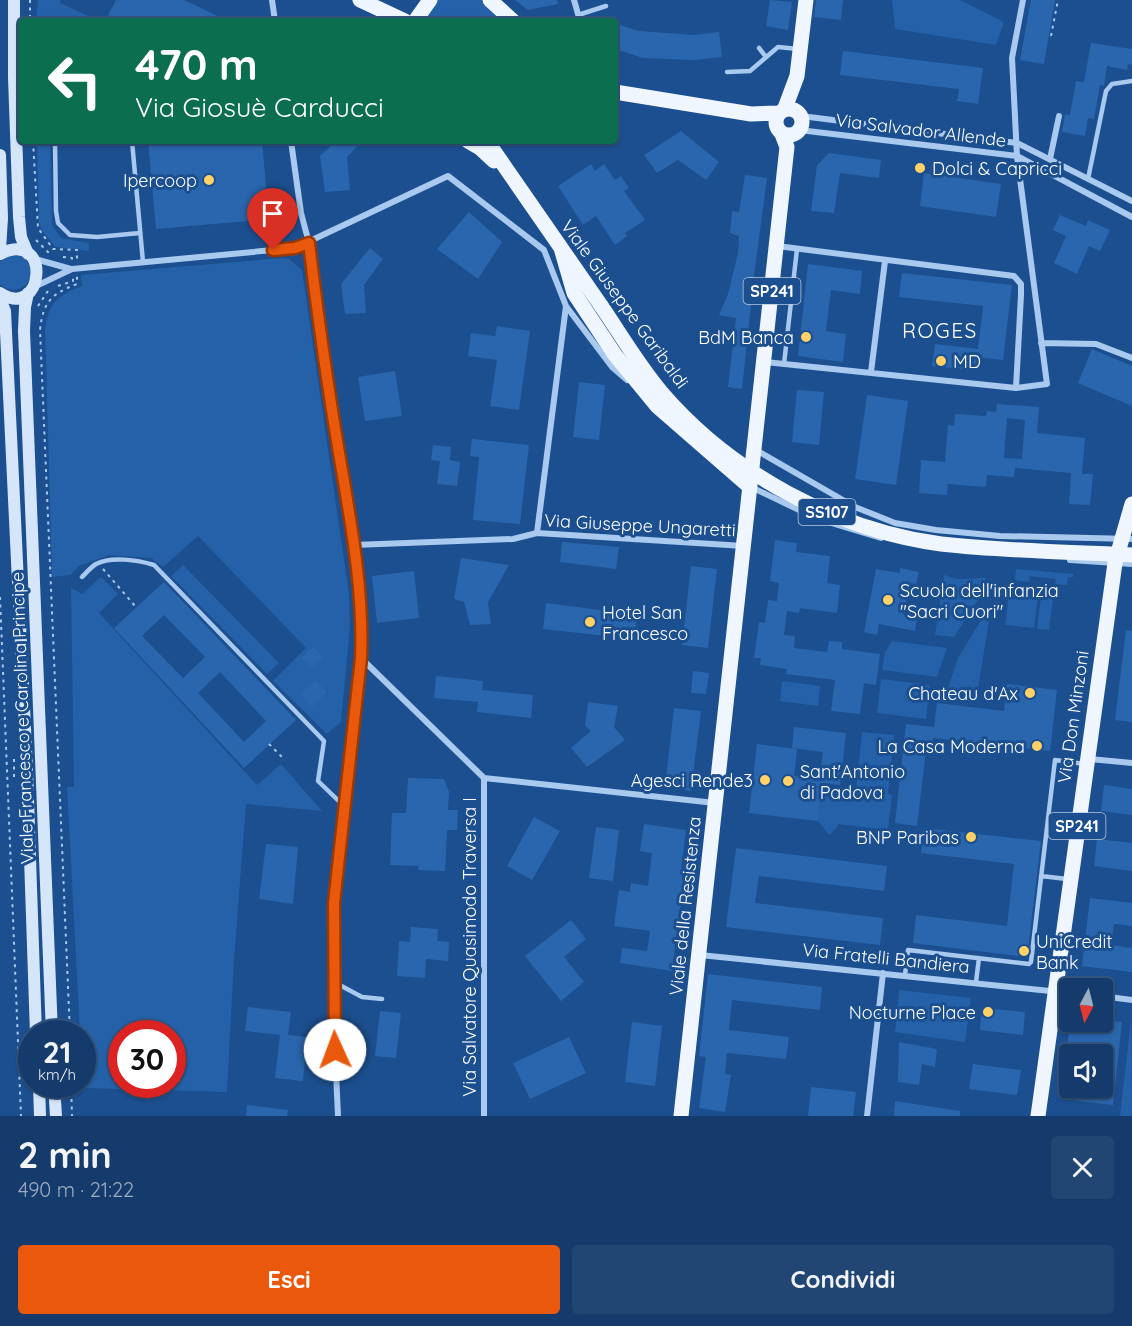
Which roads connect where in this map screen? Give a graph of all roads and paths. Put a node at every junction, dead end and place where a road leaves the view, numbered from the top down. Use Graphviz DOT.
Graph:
graph roads {
  1 [pos="14,0"];
  2 [pos="30,0"];
  3 [pos="272,0"];
  4 [pos="350,0"];
  5 [pos="360,0"];
  6 [pos="430,0"];
  7 [pos="490,0"];
  8 [pos="574,0"];
  9 [pos="806,0"];
  10 [pos="1023,0"];
  11 [pos="1058,0"];
  12 [pos="606,6"];
  13 [pos="30,18"];
  14 [pos="275,18"];
  15 [pos="374,18"];
  16 [pos="402,18"];
  17 [pos="409,18"];
  18 [pos="510,18"];
  19 [pos="579,18"];
  20 [pos="1051,36"];
  21 [pos="759,48"];
  22 [pos="800,49"];
  23 [pos="766,57"];
  24 [pos="727,72"];
  25 [pos="1132,81"];
  26 [pos="618,93"];
  27 [pos="1059,116"];
  28 [pos="780,121"];
  29 [pos="800,123"];
  30 [pos="1017,142"];
  31 [pos="33,144"];
  32 [pos="55,144"];
  33 [pos="132,144"];
  34 [pos="291,144"];
  35 [pos="473,144"];
  36 [pos="489,144"];
  37 [pos="503,144"];
  38 [pos="0,155"];
  39 [pos="1017,156"];
  40 [pos="1050,159"];
  41 [pos="510,173"];
  42 [pos="1088,179"];
  43 [pos="1132,201"];
  44 [pos="1132,217"];
  45 [pos="140,232"];
  46 [pos="32,235"];
  47 [pos="309,243"];
  48 [pos="776,246"];
  49 [pos="561,248"];
  50 [pos="797,249"];
  51 [pos="0,252"];
  52 [pos="52,255"];
  53 [pos="30,256"];
  54 [pos="62,256"];
  55 [pos="885,261"];
  56 [pos="143,262"];
  57 [pos="74,268"];
  58 [pos="31,291"];
  59 [pos="0,293"];
  60 [pos="0,299"];
  61 [pos="566,306"];
  62 [pos="1041,343"];
  63 [pos="1132,358"];
  64 [pos="764,362"];
  65 [pos="784,364"];
  66 [pos="872,372"];
  67 [pos="1016,388"];
  68 [pos="657,406"];
  69 [pos="755,449"];
  70 [pos="750,487"];
  71 [pos="1132,504"];
  72 [pos="537,534"];
  73 [pos="1127,538"];
  74 [pos="354,545"];
  75 [pos="744,546"];
  76 [pos="1132,555"];
  77 [pos="1115,563"];
  78 [pos="99,564"];
  79 [pos="1132,564"];
  80 [pos="82,577"];
  81 [pos="0,597"];
  82 [pos="136,607"];
  83 [pos="361,658"];
  84 [pos="269,744"];
  85 [pos="14,759"];
  86 [pos="285,760"];
  87 [pos="1086,761"];
  88 [pos="1132,763"];
  89 [pos="484,778"];
  90 [pos="15,783"];
  91 [pos="716,803"];
  92 [pos="345,807"];
  93 [pos="1041,876"];
  94 [pos="1070,880"];
  95 [pos="700,955"];
  96 [pos="979,958"];
  97 [pos="883,973"];
  98 [pos="904,975"];
  99 [pos="1063,978"];
  100 [pos="334,982"];
  101 [pos="976,982"];
  102 [pos="1059,992"];
  103 [pos="1113,997"];
  104 [pos="382,999"];
  105 [pos="1132,1000"];
  106 [pos="1059,1008"];
  107 [pos="30,1020"];
  108 [pos="51,1020"];
  109 [pos="69,1020"];
  110 [pos="36,1098"];
  111 [pos="55,1098"];
  112 [pos="71,1098"];
  113 [pos="21,1116"];
  114 [pos="40,1116"];
  115 [pos="56,1116"];
  116 [pos="72,1116"];
  117 [pos="338,1116"];
  118 [pos="484,1116"];
  119 [pos="681,1116"];
  120 [pos="867,1116"];
  121 [pos="1038,1116"];
  1 -- 53 [label="street, Viale Francesco e Carolina Principe"];
  2 -- 13 [label="path"];
  3 -- 14 [label="street"];
  4 -- 15 [label="main road"];
  5 -- 16 [label="main road"];
  6 -- 17 [label="main road"];
  7 -- 18 [label="main road"];
  8 -- 19 [label="street"];
  9 -- 22 [label="main road, SP241"];
  10 -- 30 [label="street"];
  11 -- 20 [label="path"];
  12 -- 19 [label="lane"];
  21 -- 23 [label="lane"];
  22 -- 23 [label="lane"];
  22 -- 28 [label="main road, SP241"];
  23 -- 24 [label="lane"];
  25 -- 42 [label="lane"];
  26 -- 28 [label="main road"];
  27 -- 40 [label="street"];
  28 -- 29 [label="main road"];
  28 -- 29 [label="main road"];
  28 -- 48 [label="main road, SP241"];
  29 -- 30 [label="street, Via Salvador Allende"];
  29 -- 39 [label="street, Via Salvador Allende"];
  30 -- 39 [label="street"];
  30 -- 40 [label="street, Via Salvador Allende"];
  31 -- 57 [label="path"];
  32 -- 45 [label="lane"];
  33 -- 45 [label="lane"];
  34 -- 47 [label="street"];
  35 -- 41 [label="main road"];
  36 -- 41 [label="main road, Viale Giuseppe Garibaldi / SS107"];
  37 -- 41 [label="main road"];
  38 -- 51 [label="street"];
  39 -- 44 [label="street, Via Salvador Allende"];
  39 -- 62 [label="street"];
  40 -- 42 [label="street, Via Salvador Allende"];
  41 -- 49 [label="main road, Viale Giuseppe Garibaldi / SS107"];
  42 -- 43 [label="street, Via Salvador Allende"];
  45 -- 56 [label="lane"];
  46 -- 52 [label="path"];
  47 -- 56 [label="street"];
  47 -- 61 [label="street"];
  47 -- 74 [label="street"];
  48 -- 50 [label="street"];
  48 -- 64 [label="main road, SP241"];
  49 -- 68 [label="main road"];
  49 -- 76 [label="main road, Viale Giuseppe Garibaldi / SS107, bridge"];
  50 -- 55 [label="street"];
  50 -- 65 [label="lane"];
  51 -- 53 [label="street"];
  53 -- 57 [label="street"];
  53 -- 58 [label="street, Viale Francesco e Carolina Principe"];
  54 -- 57 [label="path"];
  55 -- 66 [label="street"];
  55 -- 67 [label="street"];
  56 -- 57 [label="street"];
  57 -- 58 [label="street"];
  57 -- 109 [label="path"];
  58 -- 59 [label="street"];
  58 -- 108 [label="street, Viale Francesco e Carolina Principe"];
  60 -- 107 [label="street, Viale Francesco e Carolina Principe"];
  61 -- 68 [label="street"];
  61 -- 72 [label="street"];
  62 -- 63 [label="street"];
  62 -- 67 [label="street"];
  64 -- 65 [label="street"];
  64 -- 69 [label="main road, SP241"];
  65 -- 66 [label="street"];
  66 -- 67 [label="street"];
  68 -- 70 [label="main road"];
  69 -- 70 [label="main road, Viale della Resistenza / SP241"];
  69 -- 73 [label="street"];
  70 -- 75 [label="main road, Viale della Resistenza / SP241"];
  70 -- 77 [label="street"];
  71 -- 73 [label="main road, SP241"];
  72 -- 74 [label="street, Via Giuseppe Ungaretti"];
  72 -- 75 [label="street, Via Giuseppe Ungaretti"];
  73 -- 77 [label="main road, Via Don Minzoni / SP241"];
  74 -- 83 [label="street"];
  75 -- 91 [label="main road, Viale della Resistenza / SP241"];
  77 -- 79 [label="street"];
  77 -- 87 [label="main road, Via Don Minzoni / SP241"];
  78 -- 80 [label="lane"];
  78 -- 82 [label="path"];
  78 -- 92 [label="lane"];
  81 -- 113 [label="path"];
  83 -- 89 [label="street"];
  83 -- 92 [label="street"];
  84 -- 86 [label="path"];
  85 -- 90 [label="path"];
  87 -- 88 [label="street"];
  87 -- 93 [label="lane"];
  87 -- 94 [label="main road, Via Don Minzoni / SP241"];
  89 -- 91 [label="street"];
  89 -- 118 [label="street, Via Salvatore Quasimodo Traversa I"];
  91 -- 95 [label="main road, Viale della Resistenza / SP241"];
  92 -- 100 [label="street"];
  93 -- 94 [label="lane"];
  93 -- 96 [label="lane"];
  94 -- 99 [label="main road, Via Don Minzoni / SP241"];
  95 -- 97 [label="street, Via Fratelli Bandiera"];
  95 -- 119 [label="main road, Viale della Resistenza / SP241"];
  96 -- 98 [label="lane"];
  96 -- 101 [label="lane"];
  97 -- 98 [label="street, Via Fratelli Bandiera"];
  97 -- 120 [label="street"];
  98 -- 101 [label="street, Via Fratelli Bandiera"];
  100 -- 104 [label="lane"];
  100 -- 117 [label="street"];
  101 -- 102 [label="street, Via Fratelli Bandiera"];
  103 -- 105 [label="street"];
  106 -- 121 [label="main road, Via Don Minzoni / SP241"];
  110 -- 114 [label="street"];
  111 -- 115 [label="street"];
  112 -- 116 [label="path"];
}
